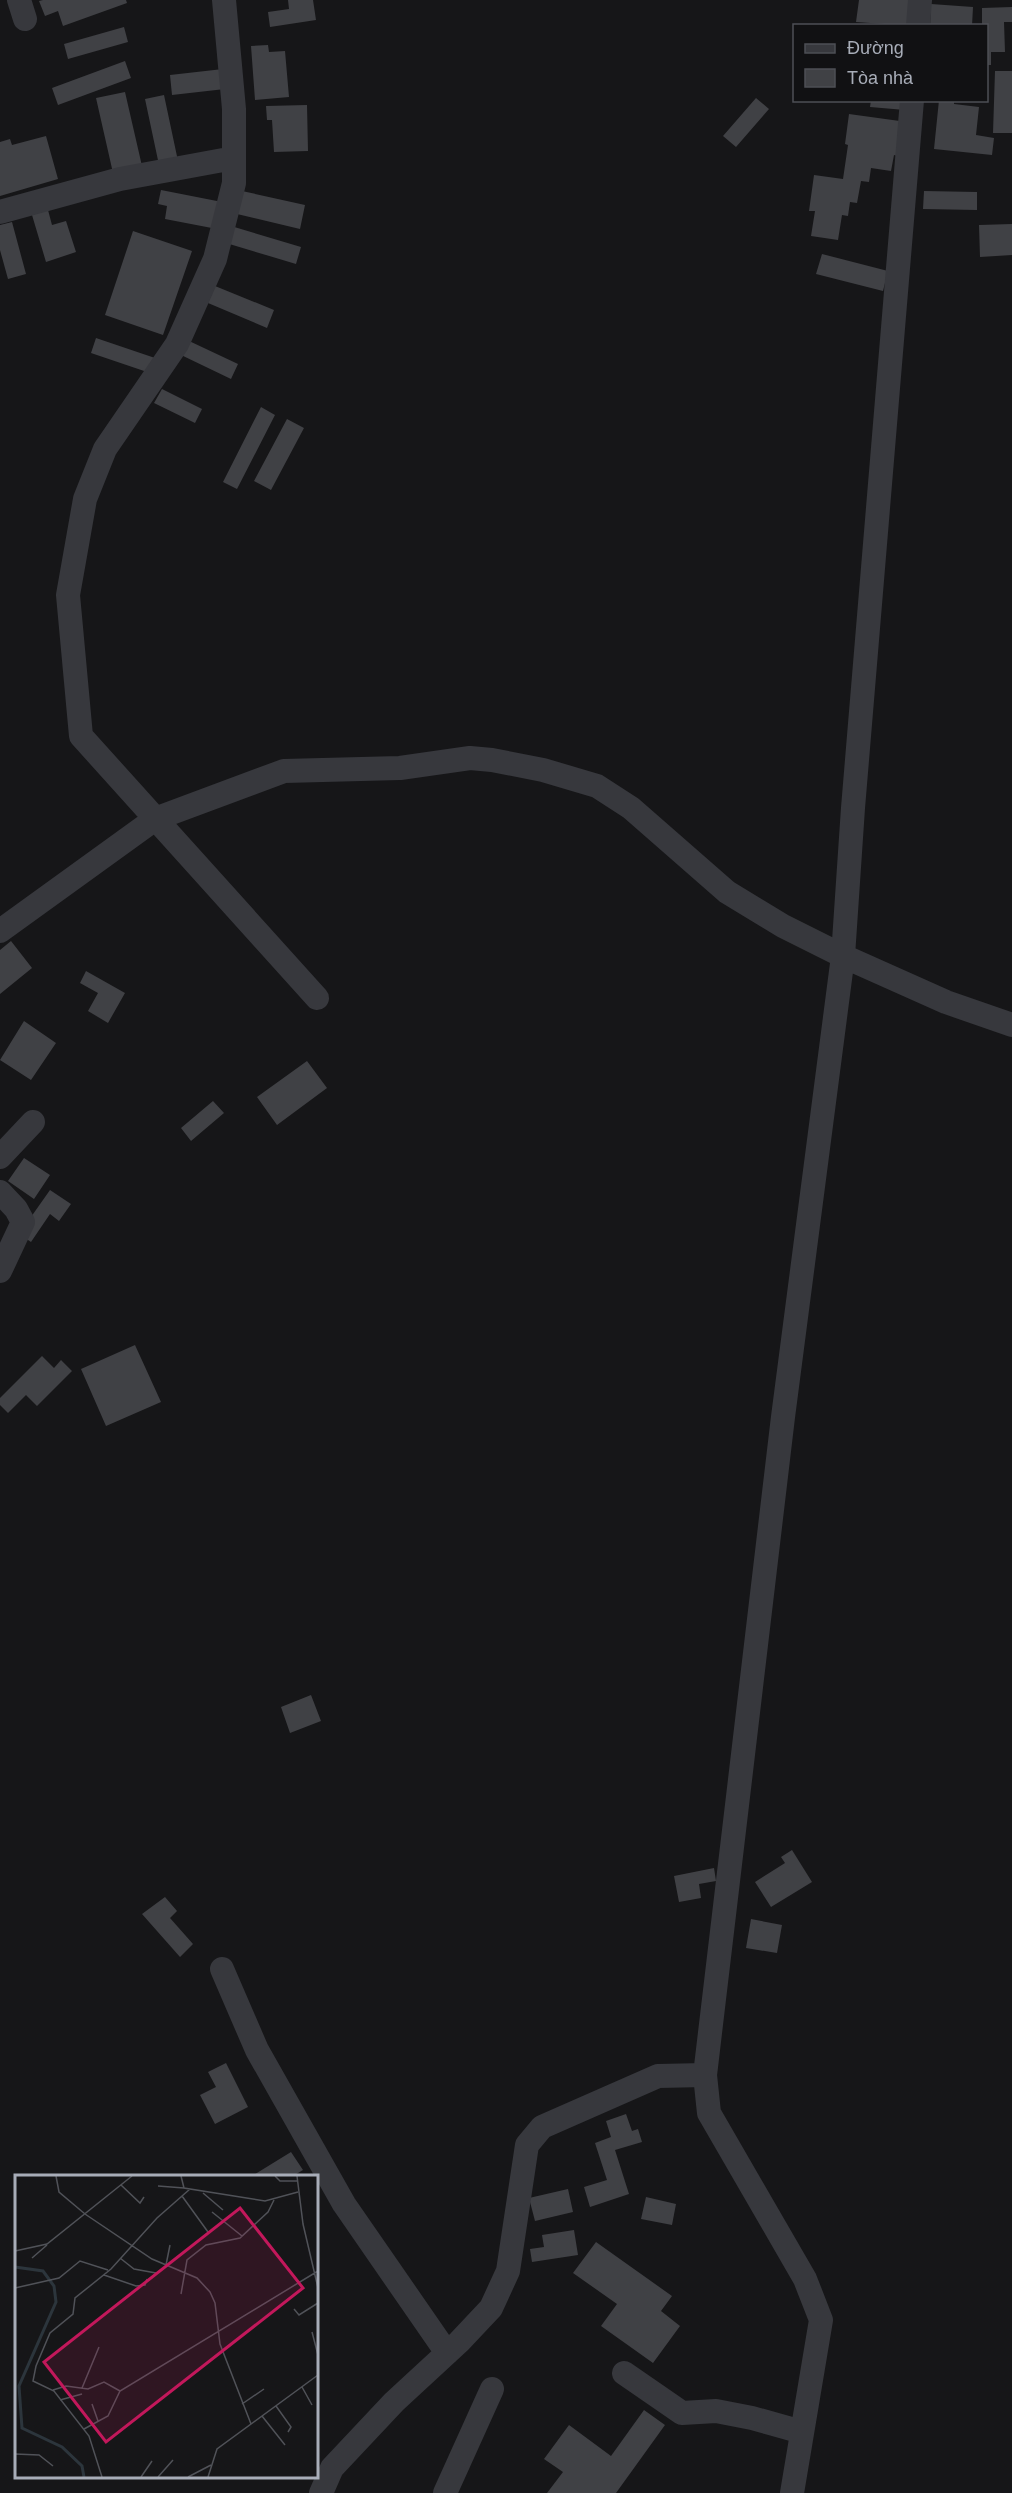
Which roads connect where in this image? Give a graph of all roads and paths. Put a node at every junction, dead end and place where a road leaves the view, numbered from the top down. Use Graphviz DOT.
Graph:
graph roads {
  1 [pos="224,0"];
  2 [pos="920,0"];
  3 [pos="918,24"];
  4 [pos="912,102"];
  5 [pos="234,158"];
  6 [pos="0,212"];
  7 [pos="155,819"];
  8 [pos="0,931"];
  9 [pos="843,956"];
  10 [pos="317,998"];
  11 [pos="1012,1025"];
  12 [pos="33,1122"];
  13 [pos="0,1157"];
  14 [pos="0,1192"];
  15 [pos="0,1271"];
  16 [pos="222,1969"];
  17 [pos="705,2076"];
  18 [pos="447,2353"];
  19 [pos="624,2373"];
  20 [pos="492,2389"];
  21 [pos="802,2432"];
  22 [pos="321,2493"];
  23 [pos="445,2493"];
  24 [pos="792,2493"];
  1 -- 5 [label="street"];
  2 -- 3 [label="street"];
  4 -- 9 [label="street"];
  5 -- 6 [label="street"];
  5 -- 7 [label="street"];
  7 -- 8 [label="street"];
  7 -- 9 [label="street"];
  7 -- 10 [label="street"];
  9 -- 11 [label="street"];
  9 -- 17 [label="street"];
  12 -- 13 [label="street"];
  14 -- 15 [label="street"];
  16 -- 18 [label="street"];
  17 -- 18 [label="street"];
  17 -- 21 [label="street"];
  18 -- 22 [label="street"];
  19 -- 21 [label="street"];
  20 -- 23 [label="street"];
  21 -- 24 [label="street"];
}
